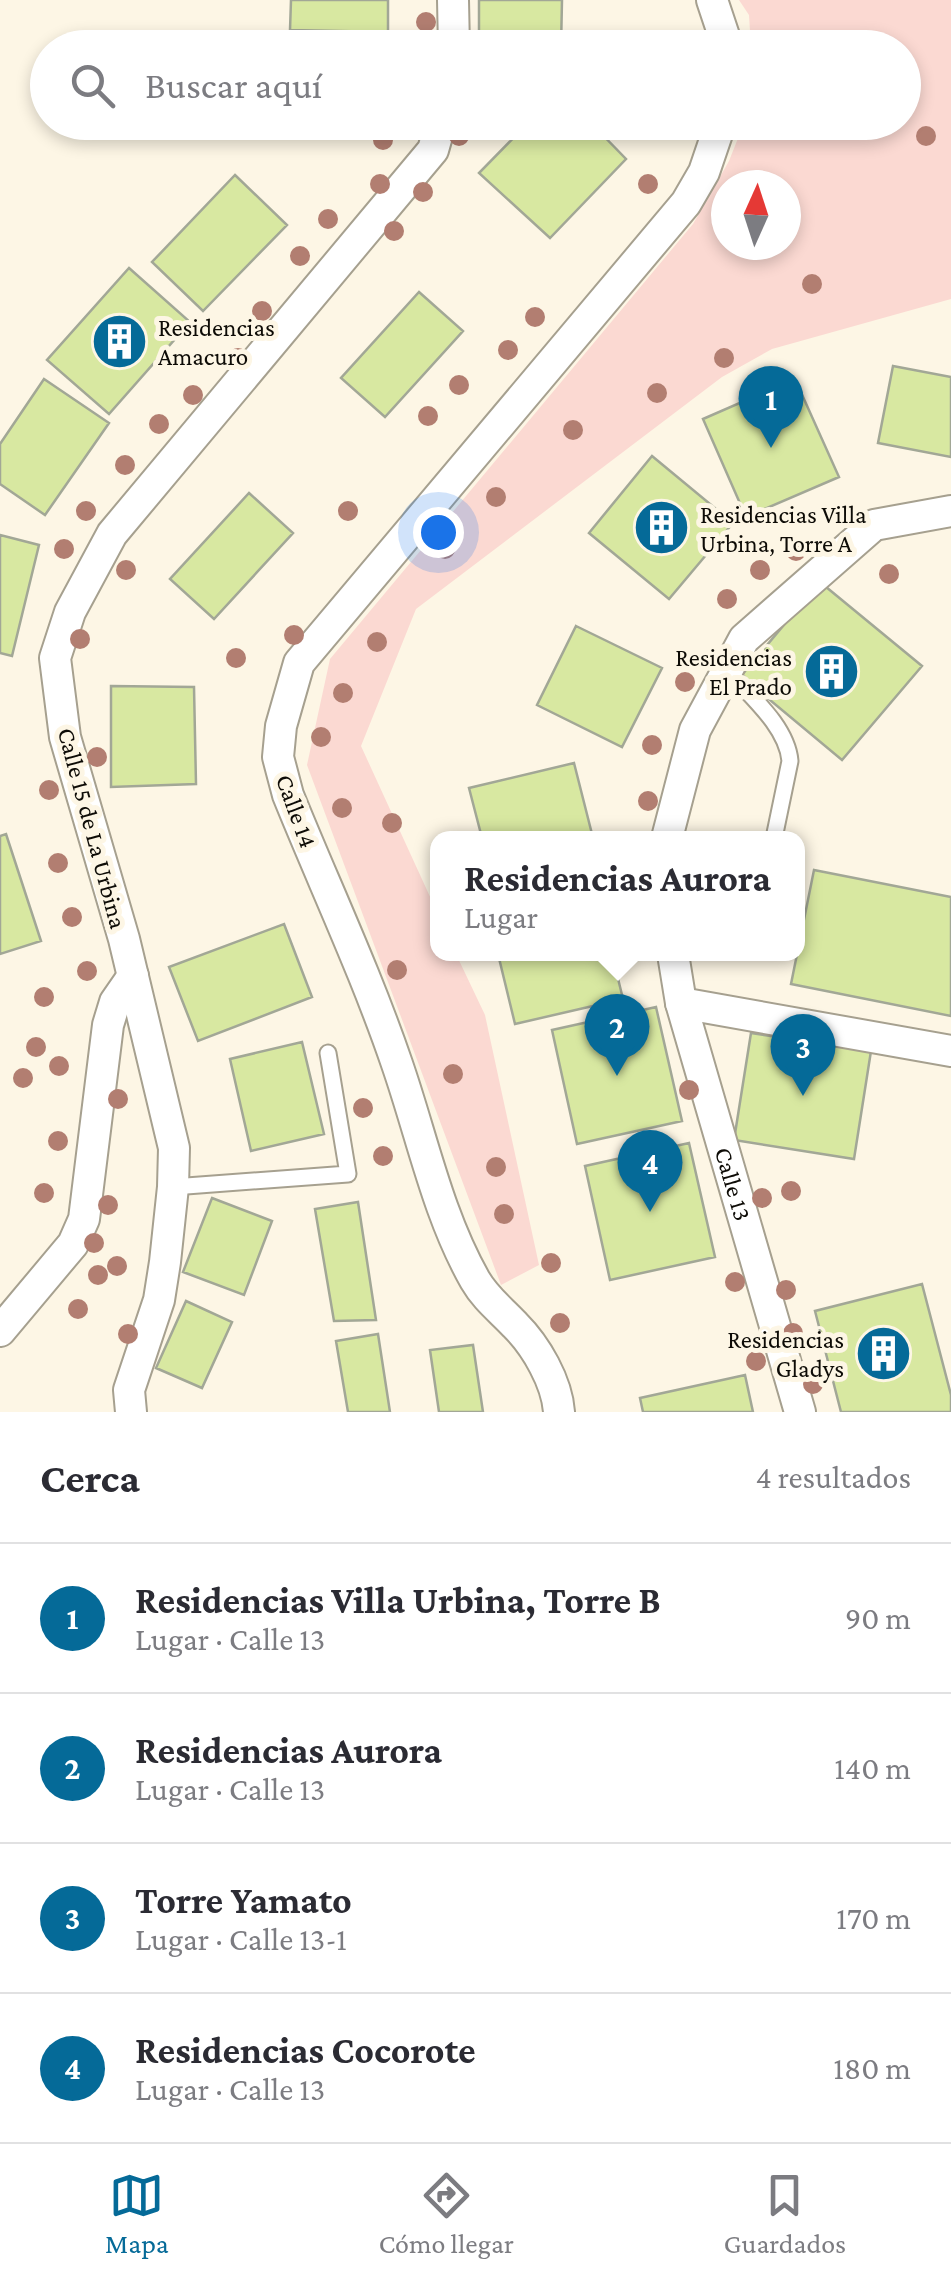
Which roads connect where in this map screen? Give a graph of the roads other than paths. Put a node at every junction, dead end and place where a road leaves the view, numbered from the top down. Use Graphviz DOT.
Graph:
graph roads {
  1 [pos="453,0"];
  2 [pos="712,0"];
  3 [pos="454,30"];
  4 [pos="722,30"];
  5 [pos="435,140"];
  6 [pos="715,140"];
  7 [pos="951,511"];
  8 [pos="727,670"];
  9 [pos="669,831"];
  10 [pos="775,831"];
  11 [pos="674,961"];
  12 [pos="133,976"];
  13 [pos="681,1002"];
  14 [pos="951,1051"];
  15 [pos="328,1053"];
  16 [pos="173,1187"];
  17 [pos="0,1331"];
  18 [pos="131,1412"];
  19 [pos="559,1412"];
  20 [pos="800,1412"];
  1 -- 3 [label="street"];
  2 -- 4 [label="street"];
  5 -- 12 [label="street, Calle 15 de La Urbina"];
  6 -- 19 [label="street, Calle 14"];
  7 -- 8 [label="street"];
  8 -- 9 [label="street"];
  8 -- 10 [label="lane"];
  11 -- 13 [label="street, Calle 13"];
  12 -- 16 [label="street, Calle 15 de La Urbina"];
  12 -- 17 [label="street"];
  13 -- 14 [label="street"];
  13 -- 20 [label="street, Calle 13"];
  15 -- 16 [label="lane"];
  16 -- 18 [label="street, Calle 15 de La Urbina"];
}
